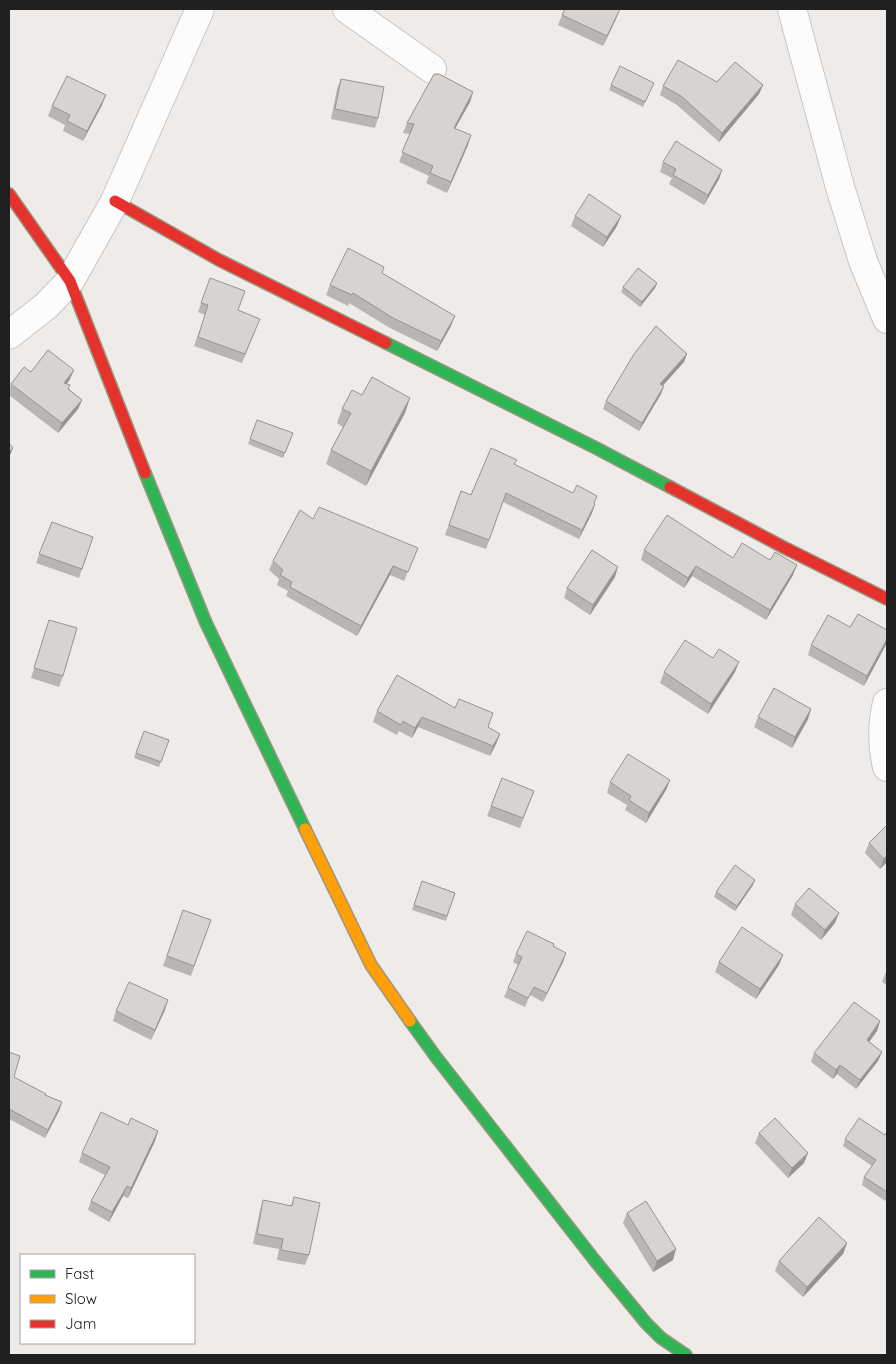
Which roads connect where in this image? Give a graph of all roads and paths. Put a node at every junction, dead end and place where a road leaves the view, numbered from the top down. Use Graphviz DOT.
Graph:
graph roads {
  1 [pos="200,9"];
  2 [pos="347,9"];
  3 [pos="792,9"];
  4 [pos="432,69"];
  5 [pos="9,194"];
  6 [pos="115,201"];
  7 [pos="70,280"];
  8 [pos="887,319"];
  9 [pos="9,335"];
  10 [pos="887,599"];
  11 [pos="887,703"];
  12 [pos="887,767"];
  13 [pos="686,1355"];
  1 -- 6 [label="street"];
  2 -- 4 [label="street"];
  3 -- 8 [label="street"];
  5 -- 7 [label="street"];
  6 -- 7 [label="street"];
  6 -- 10 [label="street"];
  7 -- 9 [label="street"];
  7 -- 13 [label="street"];
  11 -- 12 [label="street"];
}
